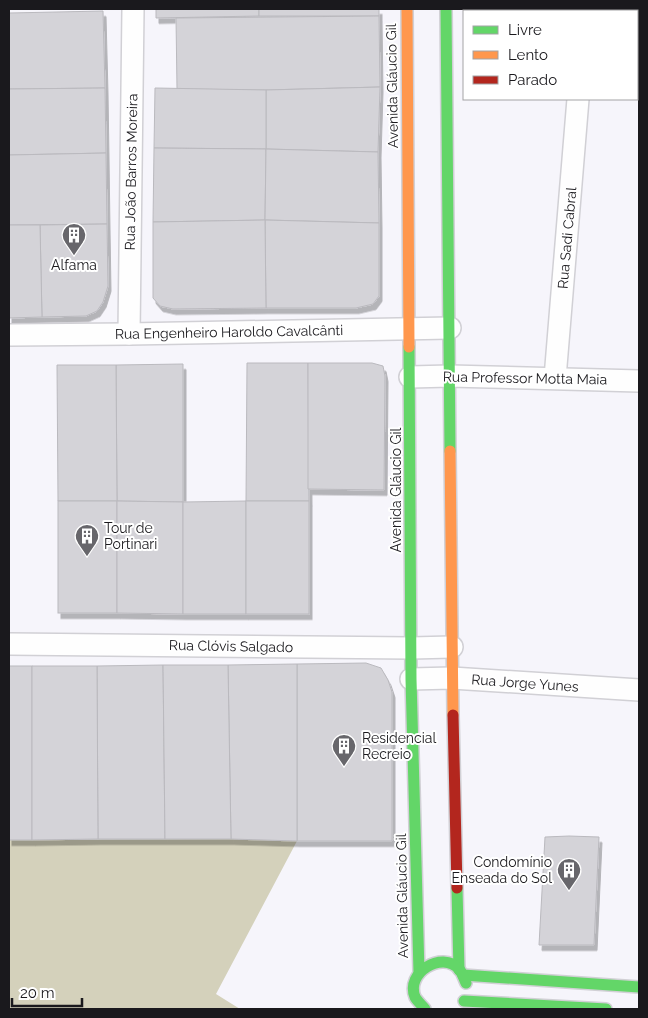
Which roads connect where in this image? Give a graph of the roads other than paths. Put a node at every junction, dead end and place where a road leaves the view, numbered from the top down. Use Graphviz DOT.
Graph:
graph roads {
  1 [pos="133,9"];
  2 [pos="407,9"];
  3 [pos="446,9"];
  4 [pos="578,100"];
  5 [pos="410,328"];
  6 [pos="450,328"];
  7 [pos="9,334"];
  8 [pos="129,334"];
  9 [pos="450,376"];
  10 [pos="410,377"];
  11 [pos="555,378"];
  12 [pos="639,381"];
  13 [pos="9,644"];
  14 [pos="452,647"];
  15 [pos="411,648"];
  16 [pos="452,678"];
  17 [pos="411,679"];
  18 [pos="639,690"];
  19 [pos="419,972"];
  20 [pos="461,972"];
  21 [pos="639,987"];
  22 [pos="460,1006"];
  23 [pos="422,1008"];
  24 [pos="606,1009"];
  1 -- 8 [label="street, Rua João Barros Moreira"];
  2 -- 5 [label="street, Avenida Gláucio Gil"];
  3 -- 6 [label="street"];
  4 -- 11 [label="street, Rua Sadi Cabral"];
  5 -- 6 [label="street, Rua Engenheiro Haroldo Cavalcânti"];
  5 -- 8 [label="street, Rua Engenheiro Haroldo Cavalcânti"];
  5 -- 10 [label="street, Avenida Gláucio Gil"];
  6 -- 9 [label="street"];
  7 -- 8 [label="street, Rua Engenheiro Haroldo Cavalcânti"];
  9 -- 10 [label="street, Rua Professor Motta Maia"];
  9 -- 11 [label="street, Rua Professor Motta Maia"];
  9 -- 14 [label="street"];
  10 -- 15 [label="street, Avenida Gláucio Gil"];
  11 -- 12 [label="street, Rua Professor Motta Maia"];
  13 -- 15 [label="street, Rua Clóvis Salgado"];
  14 -- 15 [label="street, Rua Clóvis Salgado"];
  14 -- 16 [label="street"];
  15 -- 17 [label="street, Avenida Gláucio Gil"];
  16 -- 17 [label="street, Rua Jorge Yunes"];
  16 -- 18 [label="street, Rua Jorge Yunes"];
  16 -- 20 [label="street"];
  17 -- 19 [label="street, Avenida Gláucio Gil"];
  19 -- 20 [label="street"];
  19 -- 23 [label="street, Avenida Gláucio Gil"];
  20 -- 21 [label="street"];
  20 -- 22 [label="street"];
  22 -- 24 [label="street"];
}
